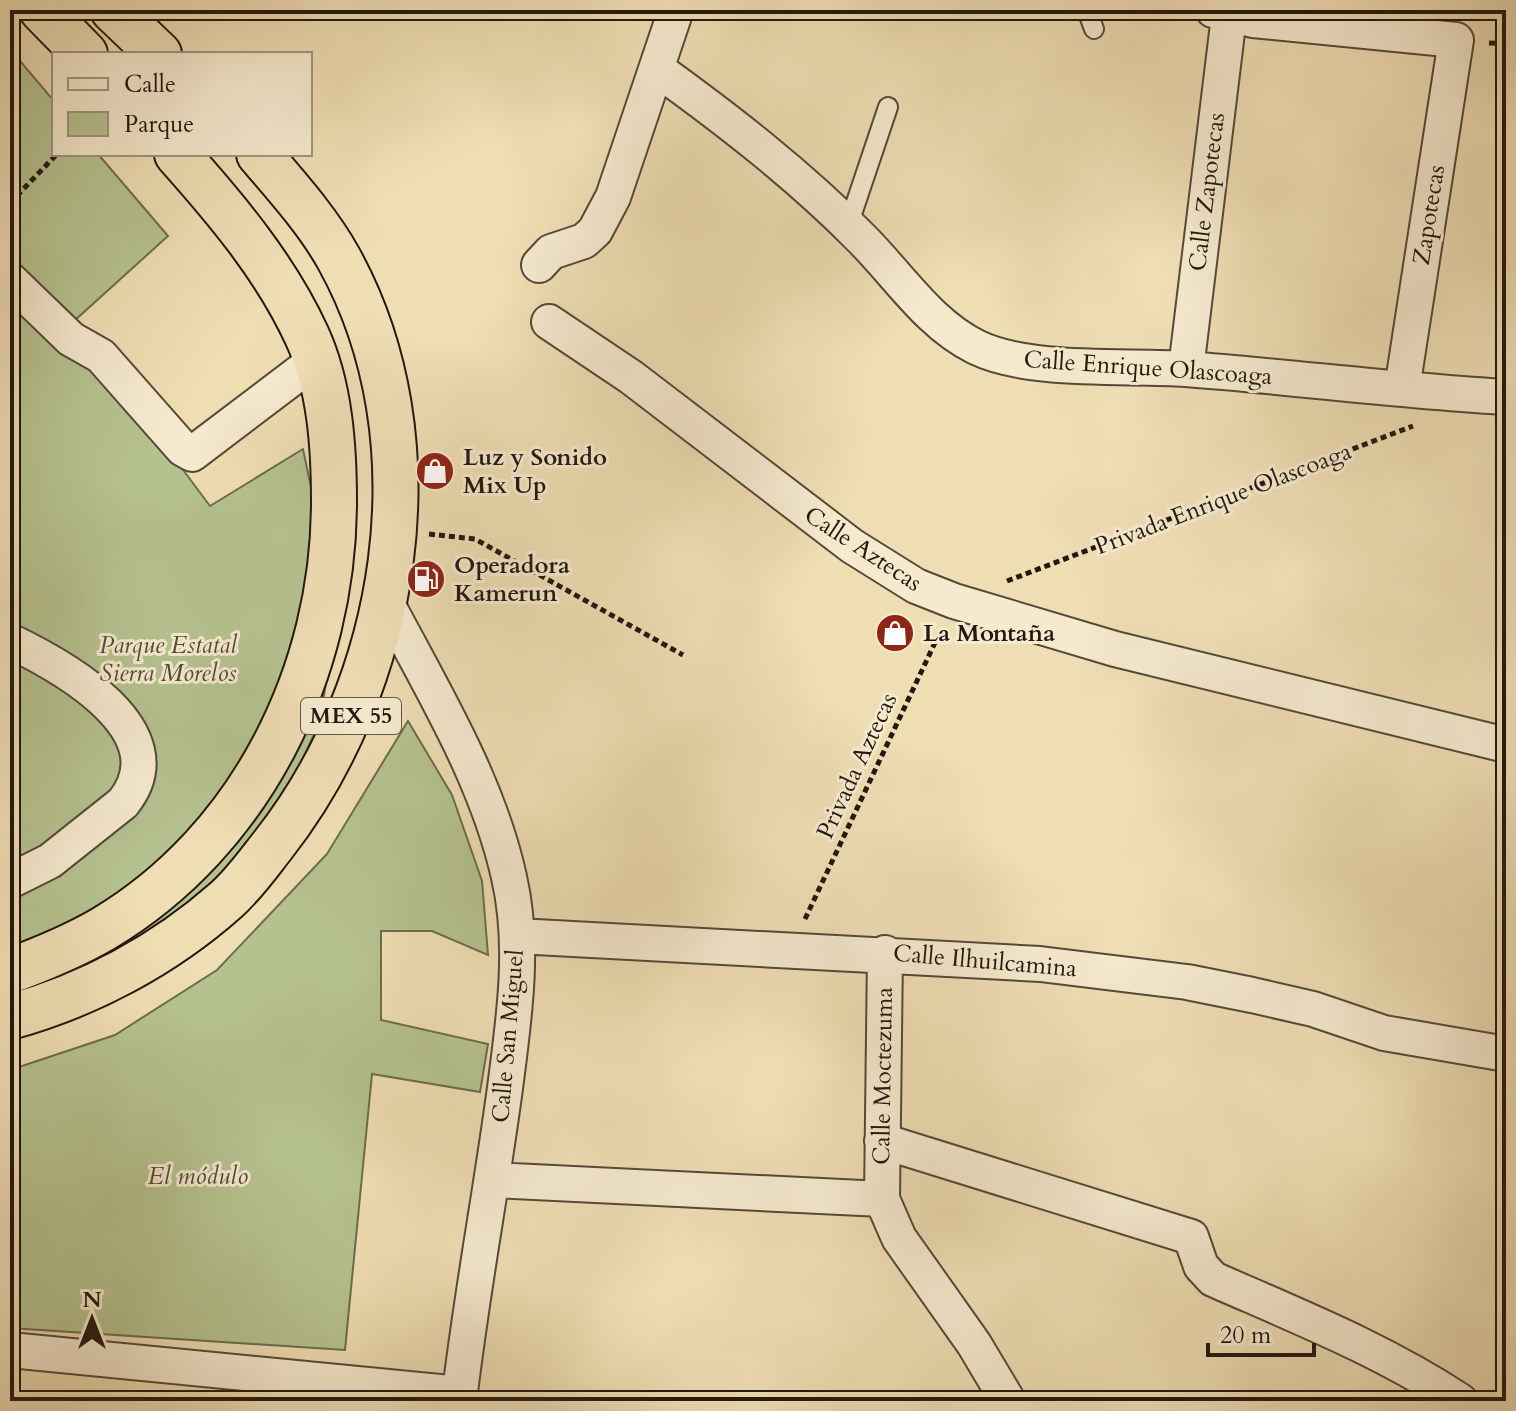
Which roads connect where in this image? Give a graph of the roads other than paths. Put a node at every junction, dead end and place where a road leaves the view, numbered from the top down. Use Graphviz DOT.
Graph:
graph roads {
  1 [pos="42,10"];
  2 [pos="113,10"];
  3 [pos="676,10"];
  4 [pos="1087,10"];
  5 [pos="1221,13"];
  6 [pos="1094,29"];
  7 [pos="83,52"];
  8 [pos="157,52"];
  9 [pos="657,69"];
  10 [pos="888,107"];
  11 [pos="179,156"];
  12 [pos="261,156"];
  13 [pos="848,226"];
  14 [pos="539,265"];
  15 [pos="10,280"];
  16 [pos="549,322"];
  17 [pos="316,360"];
  18 [pos="1186,369"];
  19 [pos="1402,389"];
  20 [pos="1506,397"];
  21 [pos="385,600"];
  22 [pos="10,641"];
  23 [pos="1506,745"];
  24 [pos="10,881"];
  25 [pos="517,936"];
  26 [pos="885,953"];
  27 [pos="10,971"];
  28 [pos="10,1017"];
  29 [pos="1506,1054"];
  30 [pos="882,1141"];
  31 [pos="493,1180"];
  32 [pos="882,1199"];
  33 [pos="10,1350"];
  34 [pos="459,1397"];
  35 [pos="1008,1401"];
  36 [pos="1460,1401"];
  1 -- 7 [label="highway"];
  2 -- 8 [label="highway"];
  3 -- 9 [label="street"];
  4 -- 6 [label="lane"];
  5 -- 18 [label="street, Calle Zapotecas"];
  5 -- 19 [label="street, Zapotecas"];
  9 -- 13 [label="street, Calle Enrique Olascoaga"];
  9 -- 14 [label="street"];
  10 -- 13 [label="lane"];
  11 -- 17 [label="highway, MEX 55"];
  12 -- 21 [label="highway, MEX 55"];
  13 -- 18 [label="street, Calle Enrique Olascoaga"];
  15 -- 17 [label="street"];
  16 -- 23 [label="street, Calle Aztecas"];
  17 -- 27 [label="highway, MEX 55"];
  18 -- 19 [label="street, Calle Enrique Olascoaga"];
  19 -- 20 [label="street, Calle Enrique Olascoaga"];
  21 -- 25 [label="street, Calle San Miguel"];
  21 -- 28 [label="highway, MEX 55"];
  22 -- 24 [label="street"];
  25 -- 26 [label="street, Calle Ilhuilcamina"];
  25 -- 31 [label="street, Calle San Miguel"];
  26 -- 29 [label="street, Calle Ilhuilcamina"];
  26 -- 30 [label="street, Calle Moctezuma"];
  30 -- 32 [label="street, Calle Moctezuma"];
  30 -- 36 [label="street"];
  31 -- 32 [label="street"];
  31 -- 34 [label="street, Calle San Miguel"];
  32 -- 35 [label="street"];
  33 -- 34 [label="street"];
}
